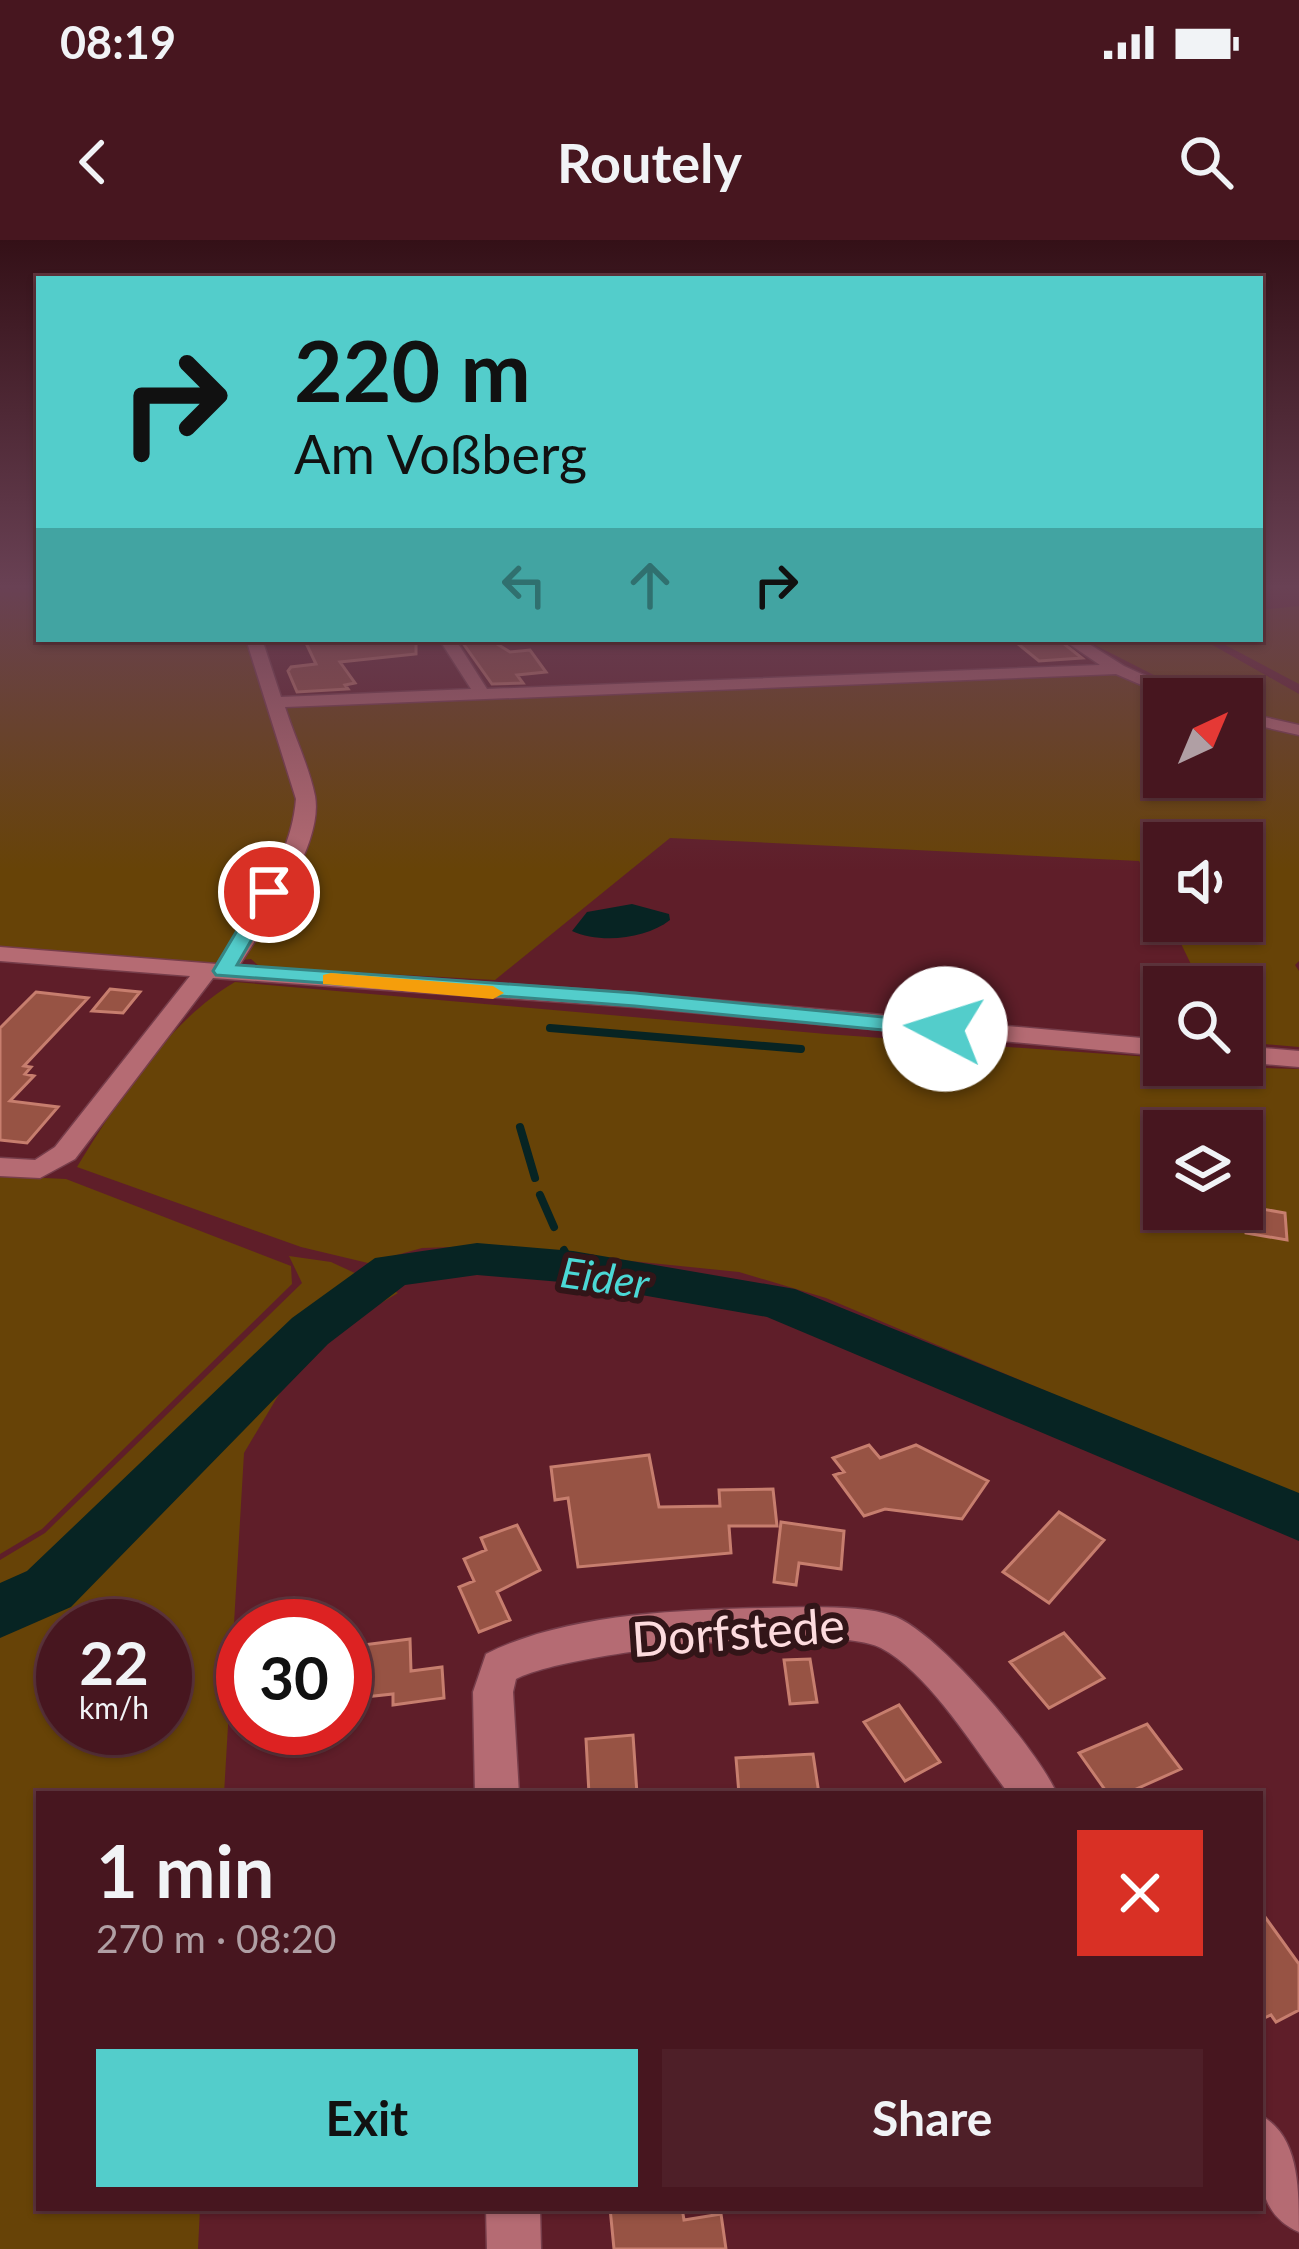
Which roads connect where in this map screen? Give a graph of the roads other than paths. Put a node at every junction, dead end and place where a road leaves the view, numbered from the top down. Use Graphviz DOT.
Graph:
graph roads {
  1 [pos="269,684"];
  2 [pos="476,684"];
  3 [pos="743,684"];
  4 [pos="483,694"];
  5 [pos="275,702"];
  6 [pos="1263,722"];
  7 [pos="1299,730"];
  8 [pos="0,954"];
  9 [pos="215,971"];
  10 [pos="1143,1046"];
  11 [pos="1263,1056"];
  12 [pos="1299,1059"];
  13 [pos="0,1167"];
  14 [pos="497,1791"];
  15 [pos="1033,1791"];
  16 [pos="1263,2146"];
  17 [pos="1299,2205"];
  18 [pos="513,2211"];
  19 [pos="514,2249"];
  1 -- 5 [label="street"];
  2 -- 4 [label="street"];
  3 -- 4 [label="street"];
  4 -- 5 [label="street"];
  5 -- 9 [label="street"];
  6 -- 7 [label="street"];
  8 -- 9 [label="street"];
  9 -- 10 [label="street"];
  9 -- 13 [label="street"];
  11 -- 12 [label="street"];
  14 -- 15 [label="street, Dorfstede"];
  16 -- 17 [label="street"];
  18 -- 19 [label="street"];
}
